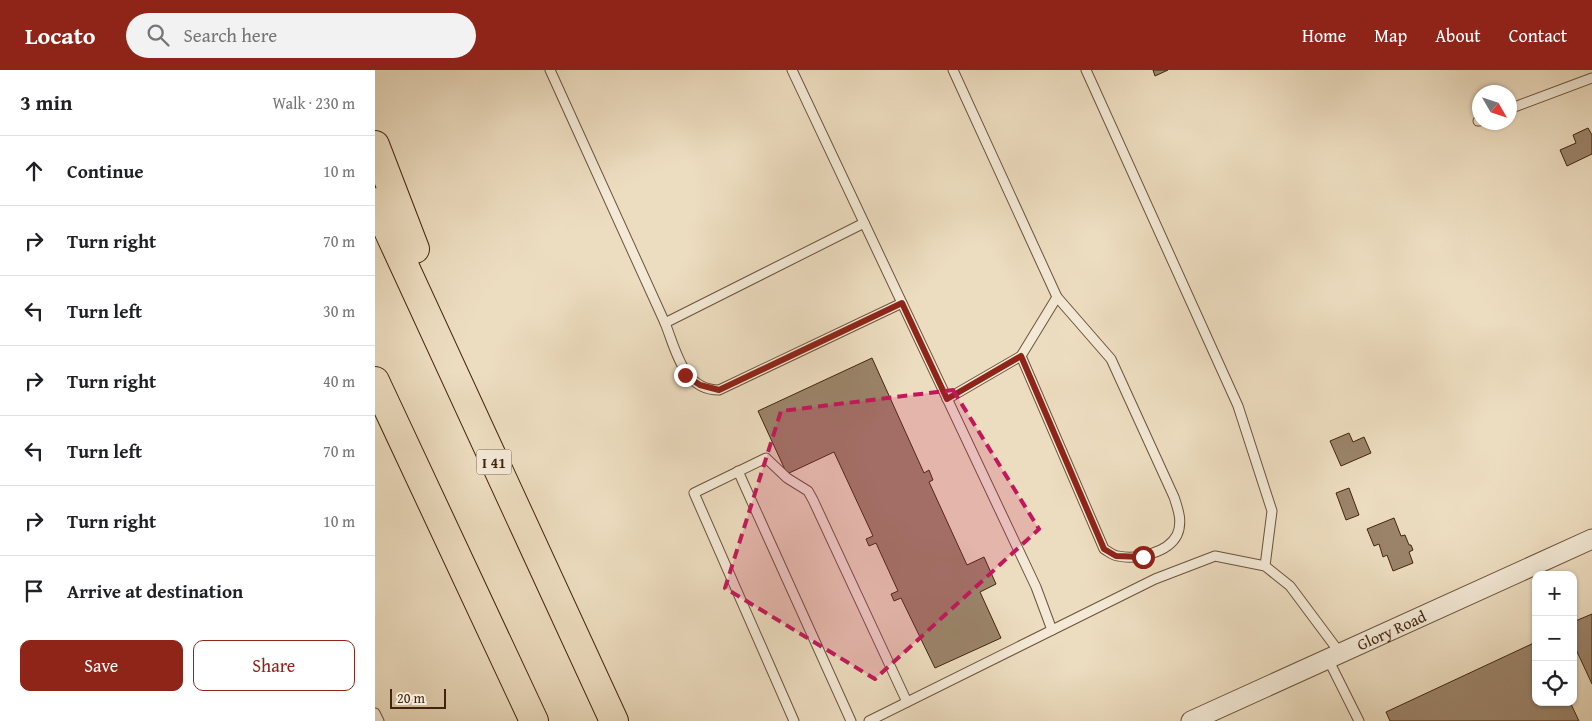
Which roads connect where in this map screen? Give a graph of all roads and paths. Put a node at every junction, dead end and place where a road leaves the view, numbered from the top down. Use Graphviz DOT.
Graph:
graph roads {
  1 [pos="550,70"];
  2 [pos="792,70"];
  3 [pos="953,70"];
  4 [pos="1087,70"];
  5 [pos="1592,78"];
  6 [pos="1517,106"];
  7 [pos="375,145"];
  8 [pos="375,202"];
  9 [pos="864,224"];
  10 [pos="1057,298"];
  11 [pos="902,303"];
  12 [pos="665,323"];
  13 [pos="1021,356"];
  14 [pos="375,381"];
  15 [pos="947,399"];
  16 [pos="739,471"];
  17 [pos="509,494"];
  18 [pos="1592,539"];
  19 [pos="1265,566"];
  20 [pos="1052,630"];
  21 [pos="1334,656"];
  22 [pos="907,702"];
  23 [pos="375,713"];
  24 [pos="379,721"];
  25 [pos="534,721"];
  26 [pos="614,721"];
  27 [pos="794,721"];
  28 [pos="851,721"];
  29 [pos="869,721"];
  30 [pos="1191,721"];
  31 [pos="1359,721"];
  1 -- 12 [label="lane"];
  2 -- 9 [label="lane"];
  3 -- 10 [label="lane"];
  4 -- 19 [label="lane"];
  5 -- 6 [label="lane"];
  7 -- 17 [label="highway"];
  8 -- 17 [label="highway, I 41"];
  9 -- 11 [label="lane"];
  9 -- 12 [label="lane"];
  10 -- 13 [label="lane"];
  10 -- 13 [label="lane"];
  11 -- 12 [label="lane"];
  11 -- 15 [label="lane"];
  13 -- 15 [label="lane"];
  14 -- 25 [label="highway"];
  15 -- 20 [label="lane"];
  16 -- 22 [label="lane"];
  16 -- 27 [label="lane"];
  16 -- 28 [label="lane"];
  17 -- 26 [label="highway, I 41"];
  18 -- 21 [label="street, Glory Road"];
  19 -- 20 [label="lane"];
  19 -- 21 [label="lane"];
  20 -- 22 [label="lane"];
  21 -- 30 [label="street, Glory Road"];
  21 -- 31 [label="lane"];
  22 -- 29 [label="lane"];
  23 -- 24 [label="lane"];
}
